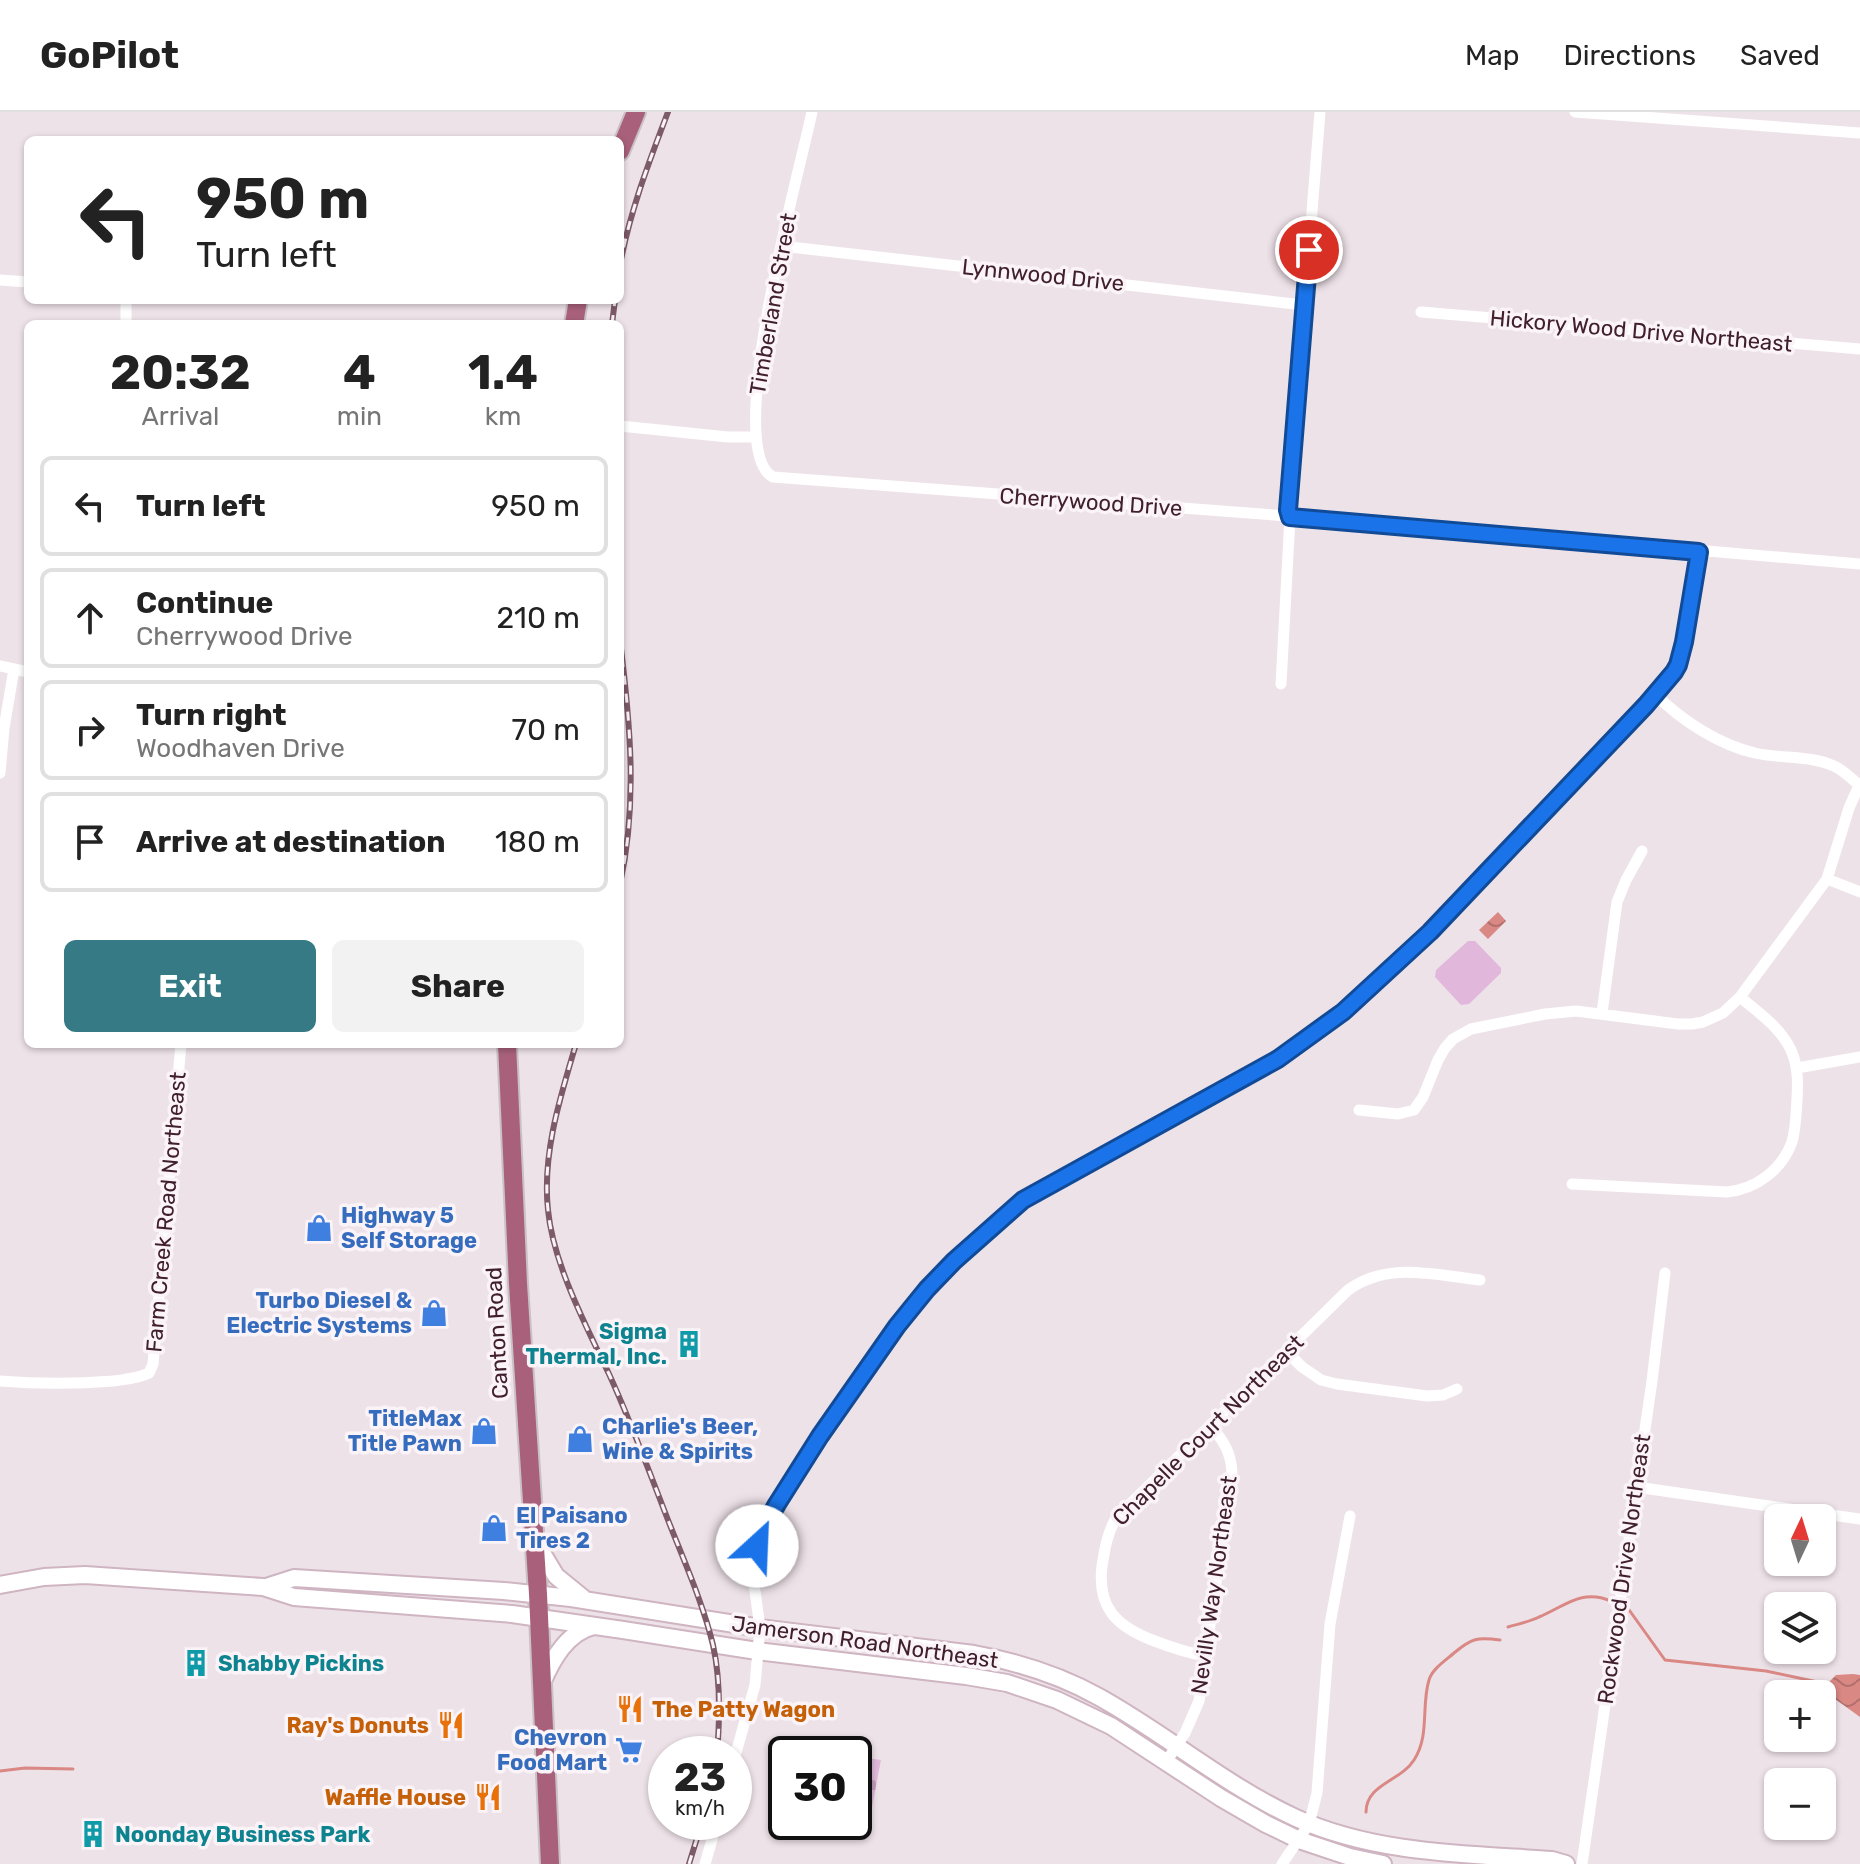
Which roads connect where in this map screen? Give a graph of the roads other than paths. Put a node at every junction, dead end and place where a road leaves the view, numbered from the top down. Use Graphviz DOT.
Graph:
graph roads {
  1 [pos="636,112"];
  2 [pos="812,112"];
  3 [pos="1320,112"];
  4 [pos="1575,112"];
  5 [pos="1860,133"];
  6 [pos="624,141"];
  7 [pos="781,246"];
  8 [pos="0,280"];
  9 [pos="24,282"];
  10 [pos="1304,305"];
  11 [pos="1421,312"];
  12 [pos="1860,349"];
  13 [pos="624,426"];
  14 [pos="755,437"];
  15 [pos="789,479"];
  16 [pos="1290,517"];
  17 [pos="1699,552"];
  18 [pos="1860,564"];
  19 [pos="0,666"];
  20 [pos="14,669"];
  21 [pos="24,671"];
  22 [pos="1281,684"];
  23 [pos="1655,694"];
  24 [pos="0,773"];
  25 [pos="1859,784"];
  26 [pos="1642,851"];
  27 [pos="1827,879"];
  28 [pos="1860,892"];
  29 [pos="1740,997"];
  30 [pos="1602,1013"];
  31 [pos="181,1048"];
  32 [pos="507,1048"];
  33 [pos="1860,1057"];
  34 [pos="1797,1068"];
  35 [pos="1359,1110"];
  36 [pos="1572,1184"];
  37 [pos="1665,1273"];
  38 [pos="1480,1280"];
  39 [pos="1286,1351"];
  40 [pos="0,1381"];
  41 [pos="1457,1389"];
  42 [pos="1210,1425"];
  43 [pos="1636,1487"];
  44 [pos="1350,1516"];
  45 [pos="1860,1519"];
  46 [pos="534,1540"];
  47 [pos="0,1585"];
  48 [pos="266,1587"];
  49 [pos="538,1594"];
  50 [pos="588,1601"];
  51 [pos="539,1618"];
  52 [pos="594,1626"];
  53 [pos="760,1628"];
  54 [pos="757,1651"];
  55 [pos="1206,1656"];
  56 [pos="542,1684"];
  57 [pos="741,1736"];
  58 [pos="1177,1746"];
  59 [pos="1166,1762"];
  60 [pos="1309,1824"];
  61 [pos="712,1840"];
  62 [pos="1299,1840"];
  63 [pos="550,1864"];
  64 [pos="705,1864"];
  65 [pos="1282,1864"];
  66 [pos="1383,1864"];
  67 [pos="1566,1864"];
  68 [pos="1582,1864"];
  1 -- 6 [label="main road"];
  2 -- 7 [label="street, Timberland Street"];
  3 -- 10 [label="street"];
  4 -- 5 [label="street"];
  7 -- 10 [label="street, Lynnwood Drive"];
  7 -- 14 [label="street, Timberland Street"];
  8 -- 9 [label="street"];
  10 -- 16 [label="street"];
  11 -- 12 [label="street, Hickory Wood Drive Northeast"];
  13 -- 14 [label="street"];
  14 -- 15 [label="street, Timberland Street"];
  15 -- 16 [label="street, Cherrywood Drive"];
  16 -- 17 [label="street, Cherrywood Drive"];
  16 -- 22 [label="street"];
  17 -- 18 [label="street, Cherrywood Drive"];
  17 -- 23 [label="street"];
  19 -- 20 [label="street"];
  20 -- 21 [label="street"];
  20 -- 24 [label="street"];
  23 -- 25 [label="street"];
  23 -- 53 [label="street"];
  25 -- 27 [label="street"];
  26 -- 30 [label="street"];
  27 -- 28 [label="street"];
  27 -- 29 [label="street"];
  29 -- 30 [label="street"];
  29 -- 34 [label="street"];
  30 -- 35 [label="street"];
  31 -- 40 [label="street, Farm Creek Road Northeast"];
  32 -- 46 [label="main road, Canton Road"];
  33 -- 34 [label="street"];
  34 -- 36 [label="street"];
  37 -- 43 [label="street, Rockwood Drive Northeast"];
  38 -- 39 [label="street, Chapelle Court Northeast"];
  39 -- 41 [label="street"];
  39 -- 42 [label="street, Chapelle Court Northeast"];
  42 -- 55 [label="street, Nevilly Way Northeast"];
  42 -- 55 [label="street, Chapelle Court Northeast"];
  43 -- 45 [label="street"];
  43 -- 68 [label="street, Rockwood Drive Northeast"];
  44 -- 60 [label="street"];
  46 -- 49 [label="main road, Canton Road"];
  46 -- 50 [label="street"];
  47 -- 48 [label="street, Jamerson Road Northeast"];
  48 -- 49 [label="street, Jamerson Road Northeast"];
  48 -- 51 [label="street, Jamerson Road Northeast"];
  49 -- 50 [label="street, Jamerson Road Northeast"];
  49 -- 51 [label="main road, Canton Road"];
  50 -- 53 [label="street, Jamerson Road Northeast"];
  51 -- 52 [label="street, Jamerson Road Northeast"];
  51 -- 56 [label="main road, Canton Road"];
  52 -- 54 [label="street, Jamerson Road Northeast"];
  52 -- 56 [label="street"];
  53 -- 54 [label="street"];
  53 -- 58 [label="street, Jamerson Road Northeast"];
  54 -- 57 [label="street"];
  54 -- 59 [label="street, Jamerson Road Northeast"];
  55 -- 58 [label="street, Nevilly Way Northeast"];
  56 -- 63 [label="main road, Canton Road"];
  58 -- 59 [label="street, Nevilly Way Northeast"];
  58 -- 60 [label="street, Jamerson Road Northeast"];
  59 -- 62 [label="street, Jamerson Road Northeast"];
  60 -- 62 [label="street"];
  60 -- 67 [label="street, Jamerson Road Northeast"];
  61 -- 64 [label="street"];
  62 -- 65 [label="street"];
  62 -- 66 [label="street, Jamerson Road Northeast"];
}
